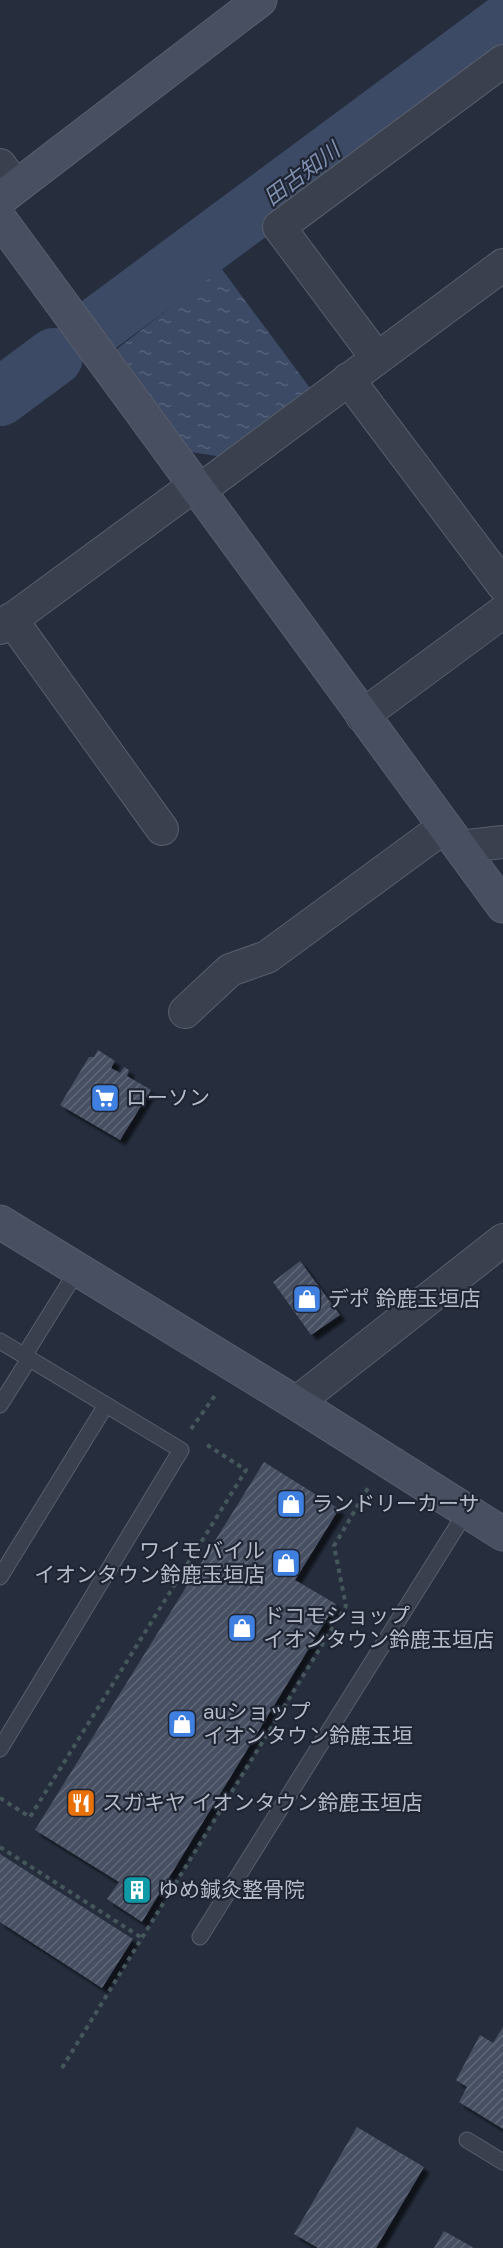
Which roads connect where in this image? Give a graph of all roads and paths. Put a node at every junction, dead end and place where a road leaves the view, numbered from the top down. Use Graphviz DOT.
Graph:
graph roads {
  1 [pos="260,0"];
  2 [pos="503,61"];
  3 [pos="5,184"];
  4 [pos="0,219"];
  5 [pos="500,272"];
  6 [pos="377,358"];
  7 [pos="348,380"];
  8 [pos="197,487"];
  9 [pos="503,585"];
  10 [pos="503,612"];
  11 [pos="5,624"];
  12 [pos="362,717"];
  13 [pos="162,829"];
  14 [pos="452,837"];
  15 [pos="503,842"];
  16 [pos="503,906"];
  17 [pos="185,1012"];
  18 [pos="0,1222"];
  19 [pos="503,1240"];
  20 [pos="78,1269"];
  21 [pos="0,1341"];
  22 [pos="26,1357"];
  23 [pos="236,1366"];
  24 [pos="296,1403"];
  25 [pos="0,1405"];
  26 [pos="106,1405"];
  27 [pos="189,1433"];
  28 [pos="198,1439"];
  29 [pos="384,1459"];
  30 [pos="466,1512"];
  31 [pos="503,1534"];
  32 [pos="0,1576"];
  33 [pos="0,1749"];
  34 [pos="0,1798"];
  35 [pos="0,1847"];
  36 [pos="200,1937"];
  37 [pos="142,1938"];
  38 [pos="62,2068"];
  39 [pos="467,2140"];
  40 [pos="503,2162"];
  1 -- 3 [label="street"];
  2 -- 6 [label="street"];
  4 -- 8 [label="street"];
  5 -- 6 [label="street"];
  6 -- 7 [label="street"];
  7 -- 8 [label="street"];
  7 -- 9 [label="street"];
  8 -- 11 [label="street"];
  8 -- 12 [label="street"];
  10 -- 12 [label="street"];
  11 -- 13 [label="street"];
  12 -- 14 [label="street"];
  14 -- 15 [label="street"];
  14 -- 16 [label="street"];
  14 -- 17 [label="street"];
  18 -- 20 [label="street"];
  19 -- 24 [label="street"];
  20 -- 22 [label="lane"];
  20 -- 23 [label="street"];
  21 -- 22 [label="lane"];
  22 -- 25 [label="lane"];
  22 -- 26 [label="lane"];
  23 -- 24 [label="street"];
  23 -- 27 [label="path"];
  24 -- 29 [label="street"];
  26 -- 32 [label="lane"];
  26 -- 33 [label="lane"];
  28 -- 34 [label="path"];
  29 -- 30 [label="street"];
  29 -- 37 [label="path"];
  30 -- 31 [label="street"];
  30 -- 36 [label="lane"];
  35 -- 37 [label="path"];
  37 -- 38 [label="path"];
  39 -- 40 [label="lane"];
}
